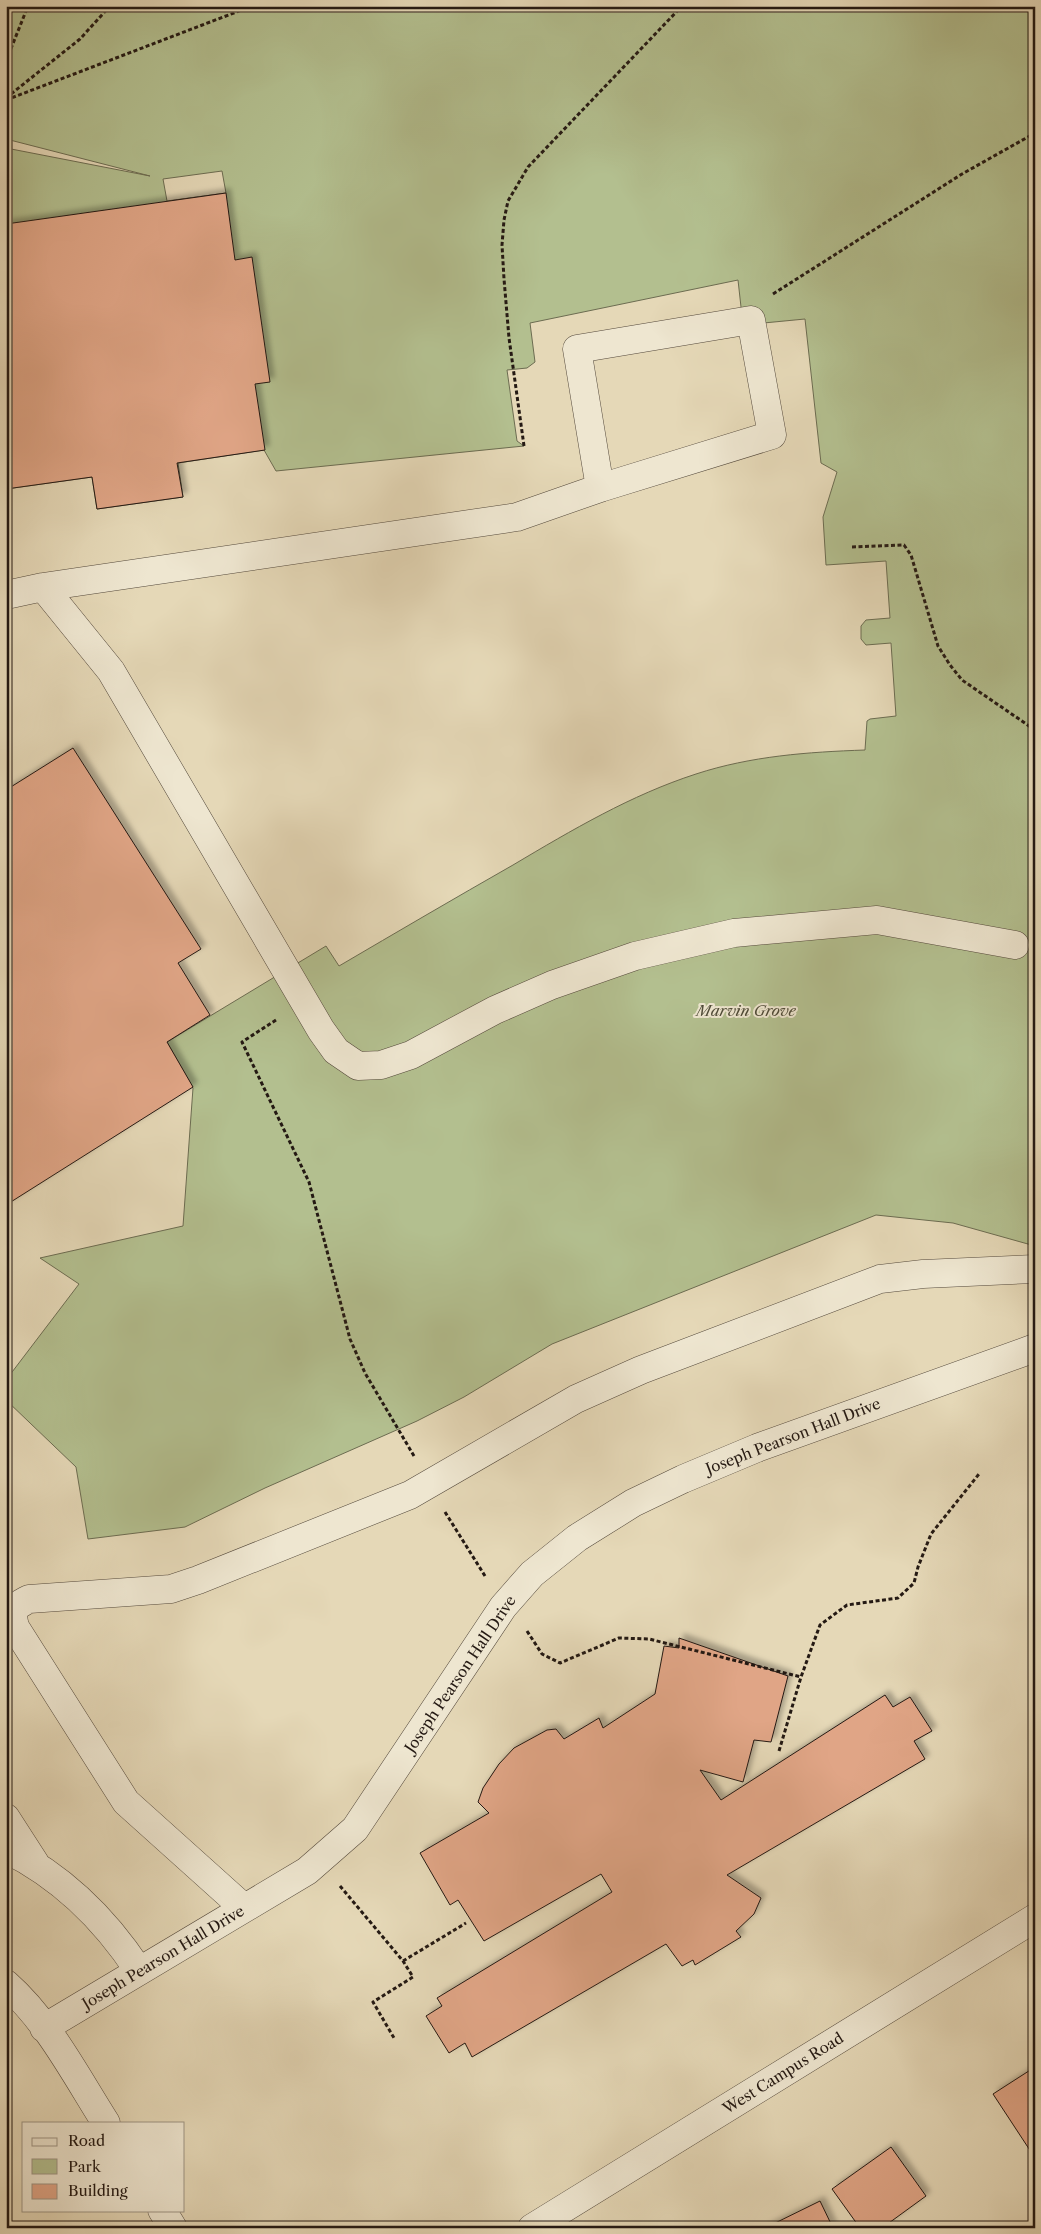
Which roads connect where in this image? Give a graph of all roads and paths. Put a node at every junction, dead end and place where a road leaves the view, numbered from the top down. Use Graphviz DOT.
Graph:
graph roads {
  1 [pos="28,6"];
  2 [pos="110,6"];
  3 [pos="252,6"];
  4 [pos="682,6"];
  5 [pos="6,61"];
  6 [pos="6,99"];
  7 [pos="1035,133"];
  8 [pos="751,320"];
  9 [pos="524,446"];
  10 [pos="600,488"];
  11 [pos="852,547"];
  12 [pos="43,587"];
  13 [pos="6,595"];
  14 [pos="1035,730"];
  15 [pos="1015,945"];
  16 [pos="304,1002"];
  17 [pos="1035,1269"];
  18 [pos="1035,1348"];
  19 [pos="979,1474"];
  20 [pos="429,1485"];
  21 [pos="506,1604"];
  22 [pos="801,1677"];
  23 [pos="780,1751"];
  24 [pos="6,1818"];
  25 [pos="6,1849"];
  26 [pos="320,1860"];
  27 [pos="35,1863"];
  28 [pos="244,1908"];
  29 [pos="1035,1918"];
  30 [pos="466,1924"];
  31 [pos="403,1961"];
  32 [pos="140,1971"];
  33 [pos="6,1984"];
  34 [pos="44,2028"];
  35 [pos="394,2038"];
  36 [pos="105,2122"];
  37 [pos="163,2212"];
  38 [pos="173,2228"];
  39 [pos="532,2228"];
  1 -- 5 [label="path"];
  2 -- 6 [label="path"];
  3 -- 6 [label="path"];
  4 -- 9 [label="path"];
  7 -- 8 [label="path"];
  8 -- 10 [label="street"];
  8 -- 10 [label="street"];
  10 -- 12 [label="street"];
  11 -- 14 [label="path"];
  12 -- 13 [label="street"];
  12 -- 16 [label="street"];
  15 -- 16 [label="street"];
  16 -- 20 [label="path"];
  17 -- 20 [label="street"];
  18 -- 21 [label="street, Joseph Pearson Hall Drive"];
  19 -- 22 [label="path"];
  20 -- 21 [label="path"];
  20 -- 28 [label="street"];
  21 -- 22 [label="path"];
  21 -- 26 [label="street, Joseph Pearson Hall Drive"];
  22 -- 23 [label="path"];
  24 -- 27 [label="street"];
  25 -- 27 [label="street"];
  26 -- 28 [label="street, Joseph Pearson Hall Drive"];
  26 -- 31 [label="path"];
  27 -- 32 [label="street"];
  28 -- 32 [label="street, Joseph Pearson Hall Drive"];
  29 -- 39 [label="street, West Campus Road"];
  30 -- 31 [label="path"];
  31 -- 35 [label="path"];
  32 -- 34 [label="street, Joseph Pearson Hall Drive"];
  33 -- 34 [label="street"];
  34 -- 36 [label="street"];
  37 -- 38 [label="street"];
}
